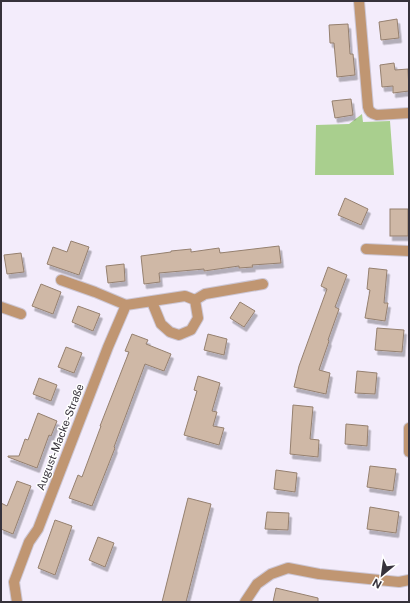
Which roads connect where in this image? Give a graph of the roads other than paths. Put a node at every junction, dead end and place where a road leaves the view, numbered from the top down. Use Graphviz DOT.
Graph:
graph roads {
  1 [pos="359,1"];
  2 [pos="409,113"];
  3 [pos="366,249"];
  4 [pos="409,251"];
  5 [pos="61,280"];
  6 [pos="263,284"];
  7 [pos="195,300"];
  8 [pos="152,302"];
  9 [pos="126,305"];
  10 [pos="1,307"];
  11 [pos="21,314"];
  12 [pos="409,428"];
  13 [pos="409,452"];
  14 [pos="409,580"];
  15 [pos="17,602"];
  16 [pos="245,602"];
  1 -- 2 [label="street"];
  3 -- 4 [label="street"];
  5 -- 9 [label="street"];
  6 -- 7 [label="street"];
  7 -- 8 [label="street"];
  7 -- 8 [label="street"];
  8 -- 9 [label="street"];
  9 -- 15 [label="street, August-Macke-Straße"];
  10 -- 11 [label="street"];
  12 -- 13 [label="street"];
  14 -- 16 [label="street"];
}
